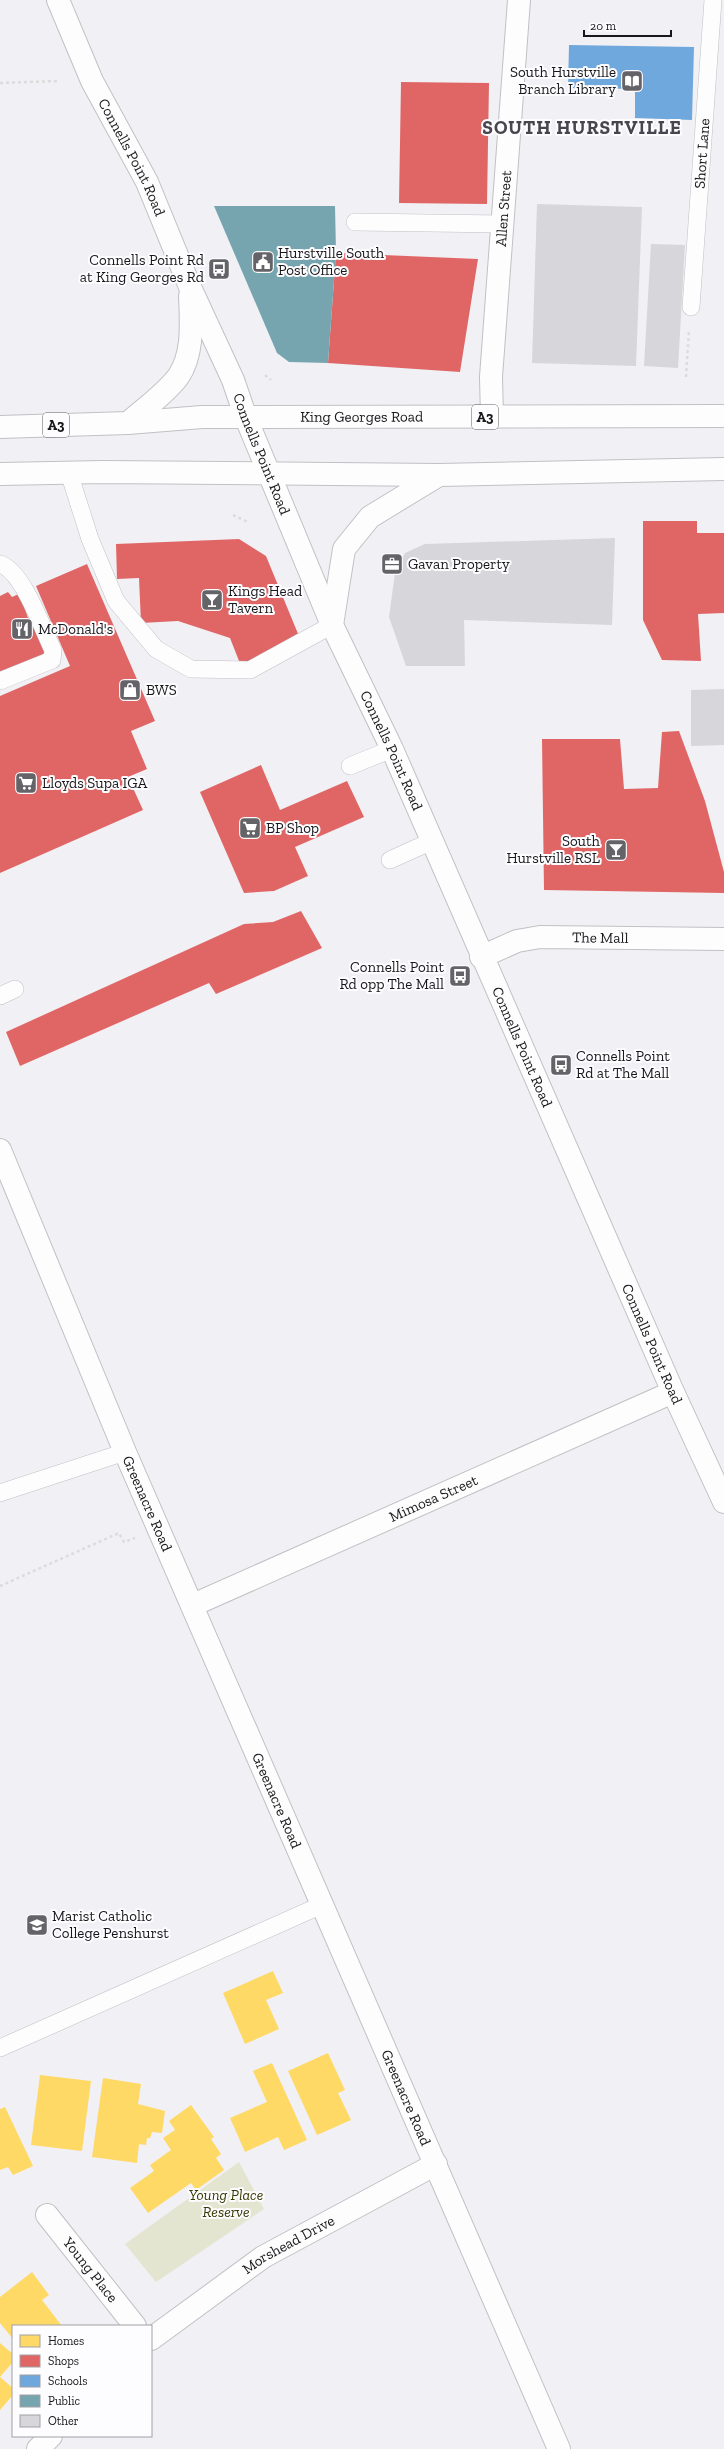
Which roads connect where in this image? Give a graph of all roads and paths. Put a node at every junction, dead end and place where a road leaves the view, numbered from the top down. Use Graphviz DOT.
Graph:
graph roads {
  1 [pos="58,0"];
  2 [pos="518,0"];
  3 [pos="713,0"];
  4 [pos="58,81"];
  5 [pos="0,83"];
  6 [pos="355,222"];
  7 [pos="503,224"];
  8 [pos="190,287"];
  9 [pos="691,308"];
  10 [pos="265,375"];
  11 [pos="686,377"];
  12 [pos="271,380"];
  13 [pos="724,416"];
  14 [pos="492,417"];
  15 [pos="246,418"];
  16 [pos="128,423"];
  17 [pos="4,425"];
  18 [pos="724,469"];
  19 [pos="69,473"];
  20 [pos="269,473"];
  21 [pos="0,474"];
  22 [pos="439,475"];
  23 [pos="233,515"];
  24 [pos="248,522"];
  25 [pos="0,564"];
  26 [pos="332,626"];
  27 [pos="0,681"];
  28 [pos="392,749"];
  29 [pos="350,766"];
  30 [pos="432,841"];
  31 [pos="390,860"];
  32 [pos="724,939"];
  33 [pos="481,957"];
  34 [pos="0,1150"];
  35 [pos="673,1392"];
  36 [pos="125,1452"];
  37 [pos="719,1478"];
  38 [pos="0,1493"];
  39 [pos="724,1502"];
  40 [pos="159,1528"];
  41 [pos="0,1586"];
  42 [pos="193,1605"];
  43 [pos="324,1904"];
  44 [pos="0,2048"];
  45 [pos="436,2164"];
  46 [pos="47,2215"];
  47 [pos="134,2325"];
  48 [pos="152,2339"];
  49 [pos="50,2437"];
  50 [pos="38,2449"];
  51 [pos="559,2449"];
  1 -- 8 [label="main road, Connells Point Road"];
  2 -- 7 [label="main road, Allen Street"];
  3 -- 9 [label="lane, Short Lane"];
  4 -- 5 [label="path"];
  6 -- 7 [label="lane"];
  7 -- 14 [label="main road, Allen Street"];
  8 -- 15 [label="main road, Connells Point Road"];
  8 -- 16 [label="main road"];
  9 -- 11 [label="path"];
  10 -- 12 [label="path"];
  13 -- 14 [label="main road, King Georges Road / A3"];
  14 -- 15 [label="main road, King Georges Road / A3"];
  15 -- 16 [label="main road, King Georges Road / A3"];
  15 -- 20 [label="main road, Connells Point Road"];
  16 -- 17 [label="main road, King Georges Road / A3"];
  18 -- 22 [label="main road"];
  19 -- 20 [label="main road"];
  19 -- 21 [label="main road"];
  19 -- 26 [label="lane"];
  20 -- 22 [label="main road"];
  20 -- 26 [label="main road, Connells Point Road"];
  22 -- 26 [label="main road"];
  23 -- 24 [label="path"];
  25 -- 27 [label="lane"];
  26 -- 28 [label="main road, Connells Point Road"];
  28 -- 29 [label="lane"];
  28 -- 30 [label="main road, Connells Point Road"];
  30 -- 31 [label="lane"];
  30 -- 33 [label="main road, Connells Point Road"];
  32 -- 33 [label="main road, The Mall"];
  33 -- 35 [label="main road, Connells Point Road"];
  34 -- 36 [label="main road, Greenacre Road"];
  35 -- 37 [label="main road, Connells Point Road"];
  35 -- 42 [label="main road, Mimosa Street"];
  36 -- 38 [label="lane"];
  36 -- 40 [label="main road, Greenacre Road"];
  37 -- 39 [label="main road, Connells Point Road"];
  40 -- 41 [label="path"];
  40 -- 42 [label="main road, Greenacre Road"];
  42 -- 43 [label="main road, Greenacre Road"];
  43 -- 44 [label="lane"];
  43 -- 45 [label="main road, Greenacre Road"];
  45 -- 48 [label="main road, Morshead Drive"];
  45 -- 51 [label="main road, Greenacre Road"];
  46 -- 47 [label="main road, Young Place"];
  49 -- 50 [label="main road"];
}
